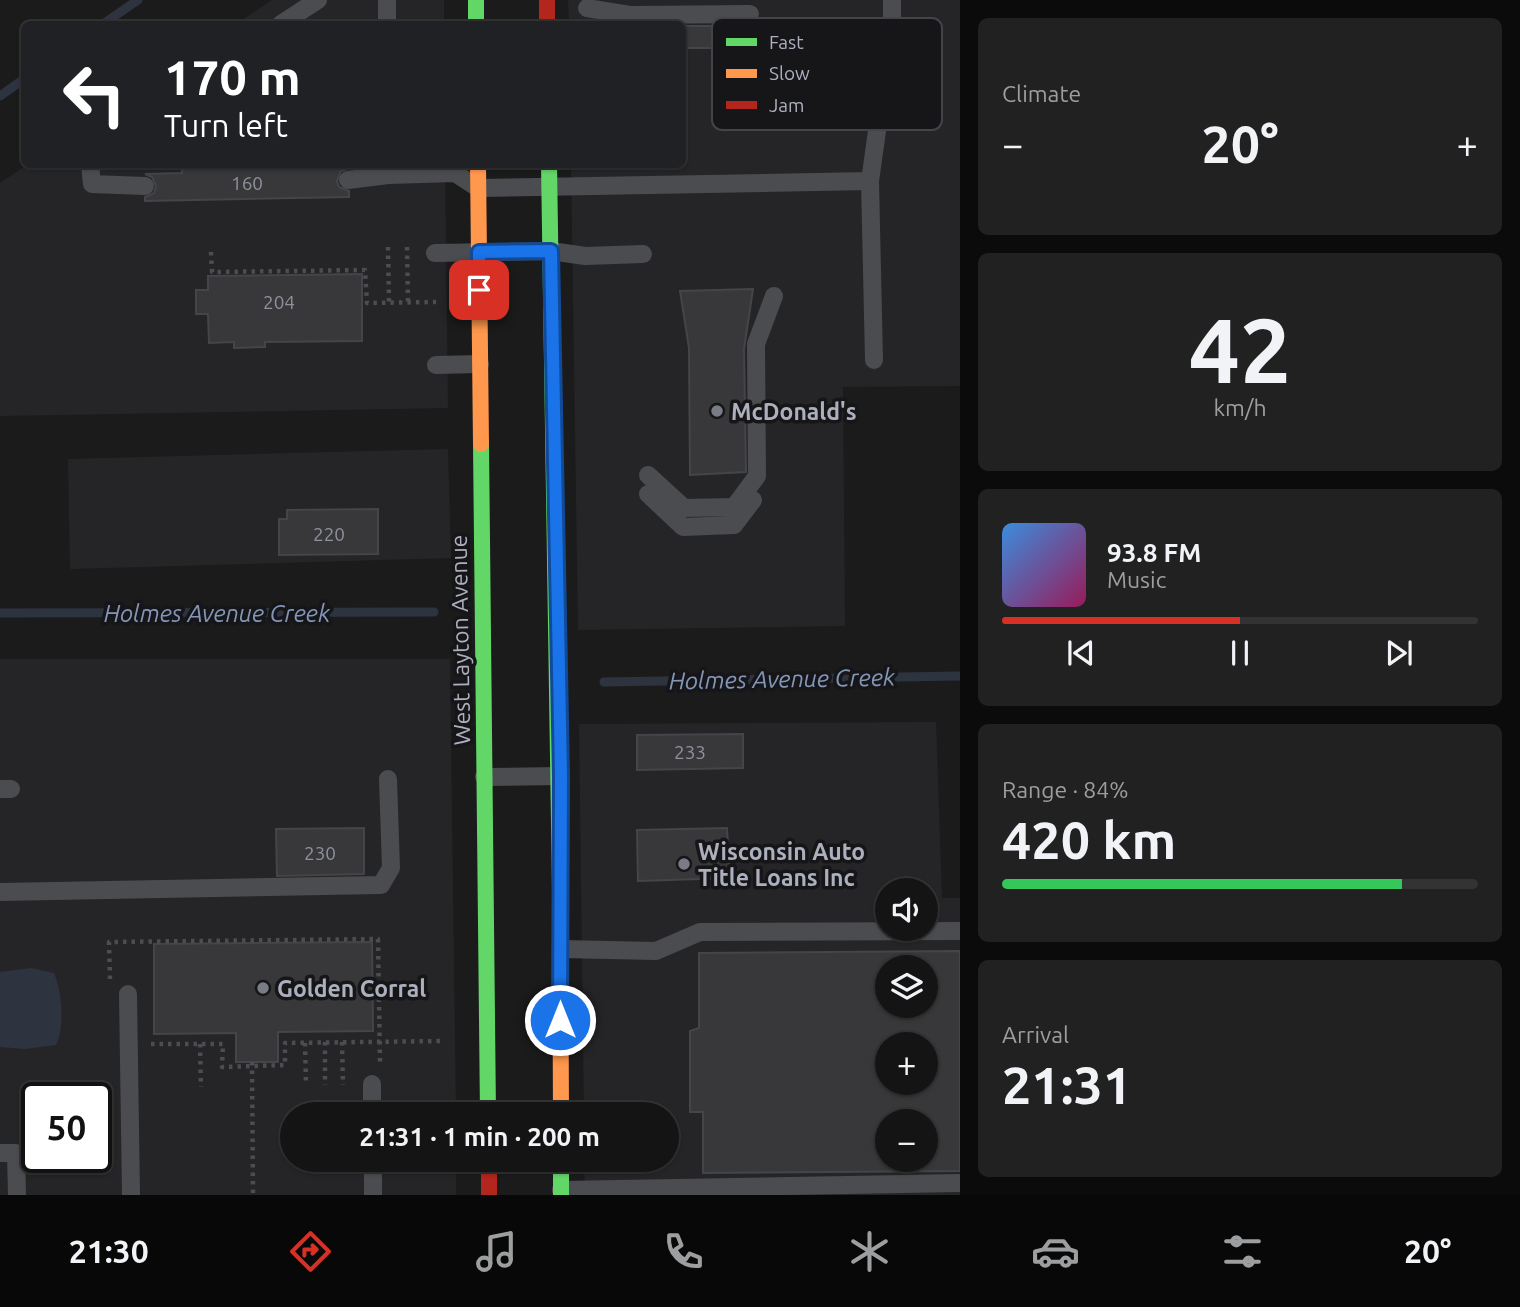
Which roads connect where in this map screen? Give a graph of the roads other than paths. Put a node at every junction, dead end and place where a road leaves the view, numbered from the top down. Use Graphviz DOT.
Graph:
graph roads {
  1 [pos="318,0"];
  2 [pos="387,0"];
  3 [pos="476,0"];
  4 [pos="547,0"];
  5 [pos="892,0"];
  6 [pos="587,8"];
  7 [pos="750,13"];
  8 [pos="892,18"];
  9 [pos="286,21"];
  10 [pos="387,21"];
  11 [pos="476,21"];
  12 [pos="547,21"];
  13 [pos="877,130"];
  14 [pos="90,168"];
  15 [pos="478,168"];
  16 [pos="549,168"];
  17 [pos="388,170"];
  18 [pos="348,180"];
  19 [pos="870,181"];
  20 [pos="145,186"];
  21 [pos="550,187"];
  22 [pos="478,188"];
  23 [pos="551,251"];
  24 [pos="479,252"];
  25 [pos="435,253"];
  26 [pos="643,254"];
  27 [pos="774,296"];
  28 [pos="874,360"];
  29 [pos="480,364"];
  30 [pos="436,365"];
  31 [pos="648,475"];
  32 [pos="757,476"];
  33 [pos="648,494"];
  34 [pos="561,776"];
  35 [pos="484,777"];
  36 [pos="388,779"];
  37 [pos="0,892"];
  38 [pos="960,931"];
  39 [pos="561,949"];
  40 [pos="128,995"];
  41 [pos="372,1084"];
  42 [pos="372,1102"];
  43 [pos="488,1102"];
  44 [pos="561,1102"];
  45 [pos="0,1153"];
  46 [pos="373,1172"];
  47 [pos="489,1172"];
  48 [pos="561,1172"];
  49 [pos="960,1183"];
  50 [pos="561,1192"];
  51 [pos="16,1195"];
  52 [pos="131,1195"];
  53 [pos="373,1195"];
  54 [pos="489,1195"];
  1 -- 9 [label="lane"];
  2 -- 10 [label="lane"];
  3 -- 11 [label="main road"];
  4 -- 12 [label="main road"];
  5 -- 8 [label="lane"];
  6 -- 7 [label="lane"];
  13 -- 19 [label="lane"];
  14 -- 20 [label="lane"];
  15 -- 22 [label="main road, West Layton Avenue"];
  16 -- 21 [label="main road"];
  17 -- 18 [label="lane"];
  17 -- 22 [label="lane"];
  19 -- 21 [label="lane"];
  19 -- 28 [label="lane"];
  21 -- 22 [label="lane"];
  21 -- 23 [label="main road"];
  22 -- 24 [label="main road, West Layton Avenue"];
  23 -- 24 [label="lane"];
  23 -- 26 [label="lane"];
  23 -- 34 [label="main road"];
  24 -- 25 [label="lane"];
  24 -- 29 [label="main road, West Layton Avenue"];
  27 -- 32 [label="lane"];
  29 -- 30 [label="lane"];
  29 -- 35 [label="main road, West Layton Avenue"];
  31 -- 32 [label="lane"];
  32 -- 33 [label="lane"];
  34 -- 35 [label="lane"];
  34 -- 39 [label="main road"];
  35 -- 43 [label="main road, West Layton Avenue"];
  36 -- 37 [label="lane"];
  38 -- 39 [label="lane"];
  39 -- 44 [label="main road"];
  40 -- 52 [label="lane"];
  41 -- 42 [label="lane"];
  45 -- 51 [label="lane"];
  46 -- 53 [label="lane"];
  47 -- 54 [label="main road"];
  48 -- 50 [label="main road"];
  49 -- 50 [label="lane"];
}
